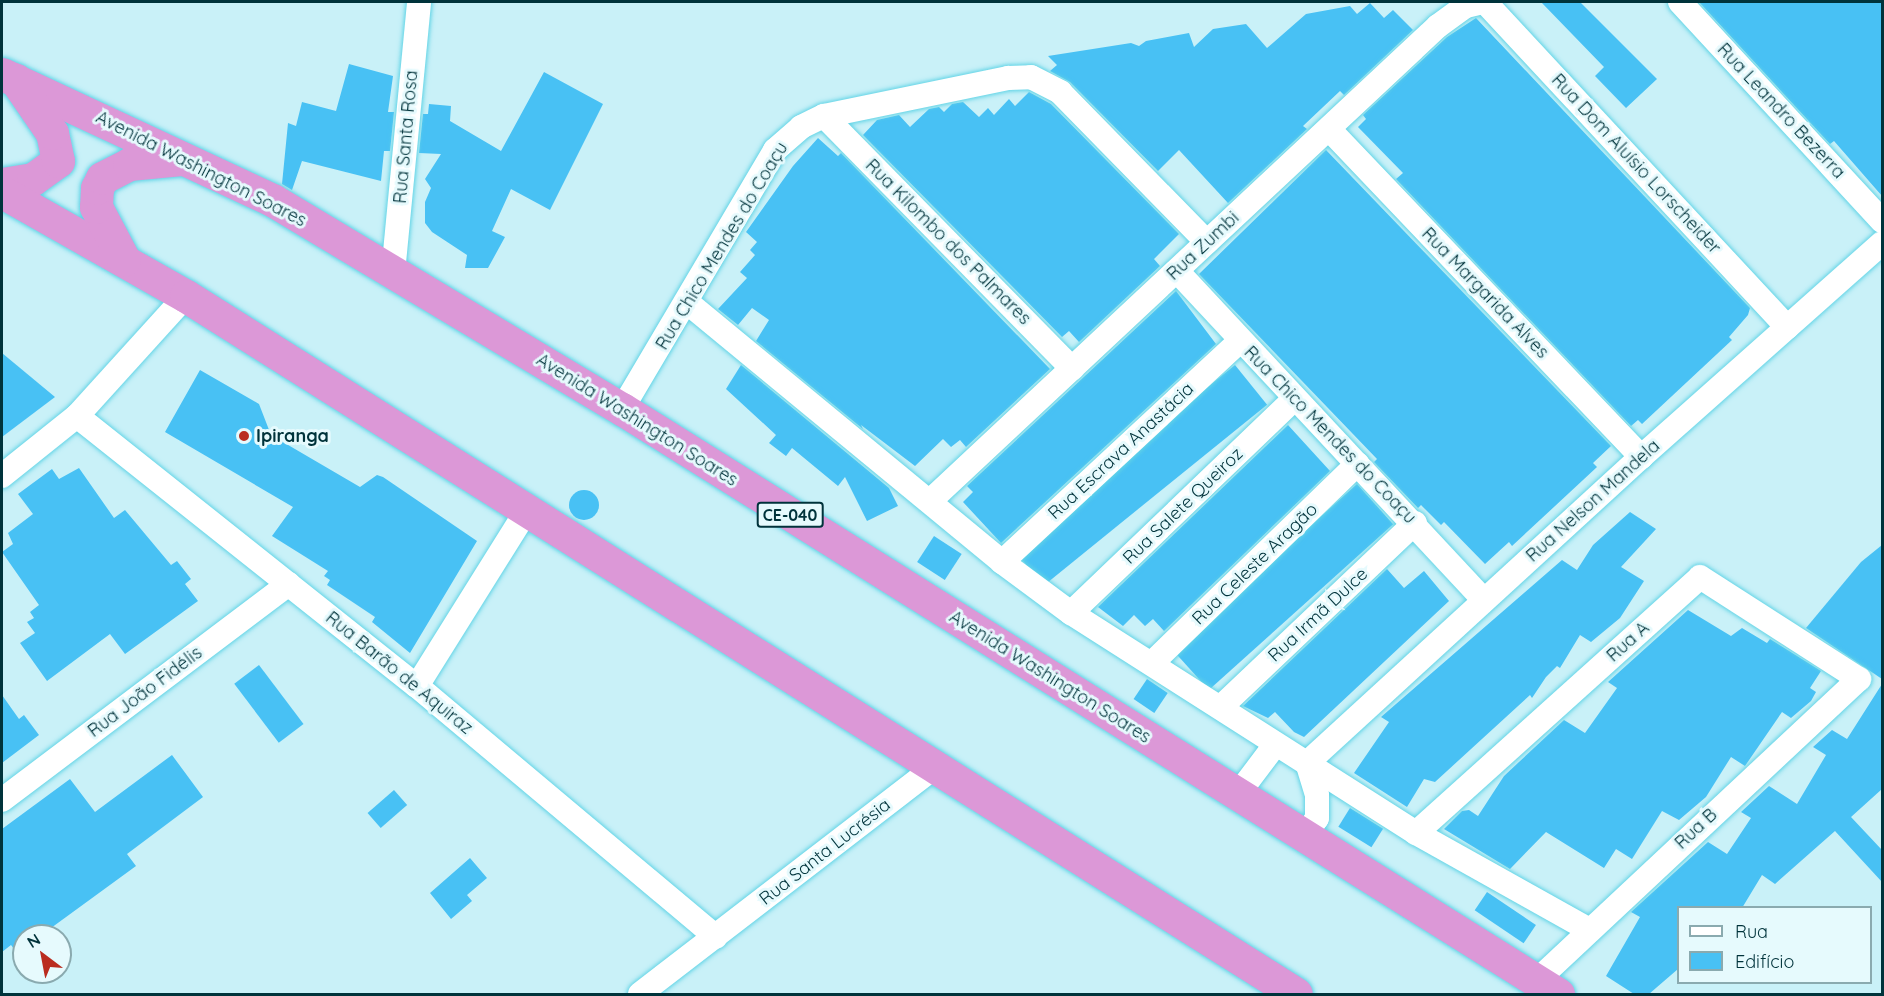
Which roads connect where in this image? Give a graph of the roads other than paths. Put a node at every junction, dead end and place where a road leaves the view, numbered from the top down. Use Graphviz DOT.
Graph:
graph roads {
  1 [pos="419,2"];
  2 [pos="1484,2"];
  3 [pos="1680,2"];
  4 [pos="8,76"];
  5 [pos="824,116"];
  6 [pos="1329,129"];
  7 [pos="183,159"];
  8 [pos="2,184"];
  9 [pos="2,192"];
  10 [pos="1882,222"];
  11 [pos="1207,242"];
  12 [pos="1882,243"];
  13 [pos="124,261"];
  14 [pos="1177,271"];
  15 [pos="393,273"];
  16 [pos="186,297"];
  17 [pos="688,303"];
  18 [pos="1787,327"];
  19 [pos="1240,341"];
  20 [pos="1072,368"];
  21 [pos="1295,398"];
  22 [pos="622,409"];
  23 [pos="76,416"];
  24 [pos="1641,456"];
  25 [pos="1357,464"];
  26 [pos="2,476"];
  27 [pos="930,501"];
  28 [pos="525,513"];
  29 [pos="1415,523"];
  30 [pos="1002,562"];
  31 [pos="289,584"];
  32 [pos="1484,600"];
  33 [pos="1071,613"];
  34 [pos="1152,663"];
  35 [pos="1859,679"];
  36 [pos="417,686"];
  37 [pos="1222,706"];
  38 [pos="1275,745"];
  39 [pos="1307,763"];
  40 [pos="933,768"];
  41 [pos="1238,794"];
  42 [pos="2,800"];
  43 [pos="1416,833"];
  44 [pos="1303,838"];
  45 [pos="1588,929"];
  46 [pos="716,937"];
  47 [pos="1547,988"];
  48 [pos="640,994"];
  49 [pos="1296,994"];
  1 -- 15 [label="street, Rua Santa Rosa"];
  2 -- 6 [label="street, Rua Zumbi"];
  2 -- 18 [label="street, Rua Dom Aluísio Lorscheider"];
  3 -- 10 [label="street, Rua Leandro Bezerra"];
  4 -- 7 [label="highway, Avenida Washington Soares / CE-040"];
  4 -- 8 [label="highway"];
  5 -- 11 [label="street, Rua Chico Mendes do Coaçu"];
  5 -- 17 [label="street, Rua Chico Mendes do Coaçu"];
  5 -- 20 [label="street, Rua Kilombo dos Palmares"];
  6 -- 11 [label="street, Rua Zumbi"];
  6 -- 24 [label="street, Rua Margarida Alves"];
  7 -- 13 [label="highway"];
  7 -- 15 [label="highway, Avenida Washington Soares / CE-040"];
  9 -- 13 [label="highway"];
  11 -- 14 [label="street, Rua Zumbi"];
  12 -- 18 [label="street, Rua Nelson Mandela"];
  13 -- 16 [label="highway"];
  14 -- 19 [label="street, Rua Chico Mendes do Coaçu"];
  14 -- 20 [label="street, Rua Zumbi"];
  15 -- 22 [label="highway, Avenida Washington Soares / CE-040"];
  16 -- 23 [label="street"];
  16 -- 28 [label="highway"];
  17 -- 22 [label="street, Rua Chico Mendes do Coaçu"];
  17 -- 27 [label="street"];
  18 -- 24 [label="street, Rua Nelson Mandela"];
  19 -- 21 [label="street, Rua Chico Mendes do Coaçu"];
  19 -- 30 [label="street, Rua Escrava Anastácia"];
  20 -- 27 [label="street, Rua Zumbi"];
  21 -- 25 [label="street, Rua Chico Mendes do Coaçu"];
  21 -- 33 [label="street, Rua Salete Queiroz"];
  22 -- 41 [label="highway, Avenida Washington Soares / CE-040"];
  23 -- 26 [label="street"];
  23 -- 31 [label="street, Rua Barão de Aquiraz"];
  24 -- 32 [label="street, Rua Nelson Mandela"];
  25 -- 29 [label="street, Rua Chico Mendes do Coaçu"];
  25 -- 34 [label="street, Rua Celeste Aragão"];
  27 -- 30 [label="street"];
  28 -- 36 [label="street"];
  28 -- 40 [label="highway"];
  29 -- 32 [label="street, Rua Chico Mendes do Coaçu"];
  29 -- 37 [label="street, Rua Irmã Dulce"];
  30 -- 33 [label="street"];
  31 -- 36 [label="street, Rua Barão de Aquiraz"];
  31 -- 42 [label="street, Rua João Fidélis"];
  32 -- 39 [label="street, Rua Nelson Mandela"];
  33 -- 34 [label="street"];
  34 -- 37 [label="street"];
  35 -- 43 [label="street, Rua A"];
  35 -- 45 [label="street, Rua B"];
  36 -- 46 [label="street, Rua Barão de Aquiraz"];
  37 -- 38 [label="street"];
  38 -- 39 [label="street"];
  38 -- 41 [label="street"];
  39 -- 43 [label="street"];
  39 -- 44 [label="street"];
  40 -- 46 [label="street, Rua Santa Lucrésia"];
  40 -- 49 [label="highway"];
  41 -- 44 [label="highway, Avenida Washington Soares / CE-040"];
  43 -- 45 [label="street"];
  44 -- 47 [label="highway, Avenida Washington Soares / CE-040"];
  45 -- 47 [label="street, Rua B"];
  46 -- 48 [label="street, Rua Santa Lucrésia"];
}
